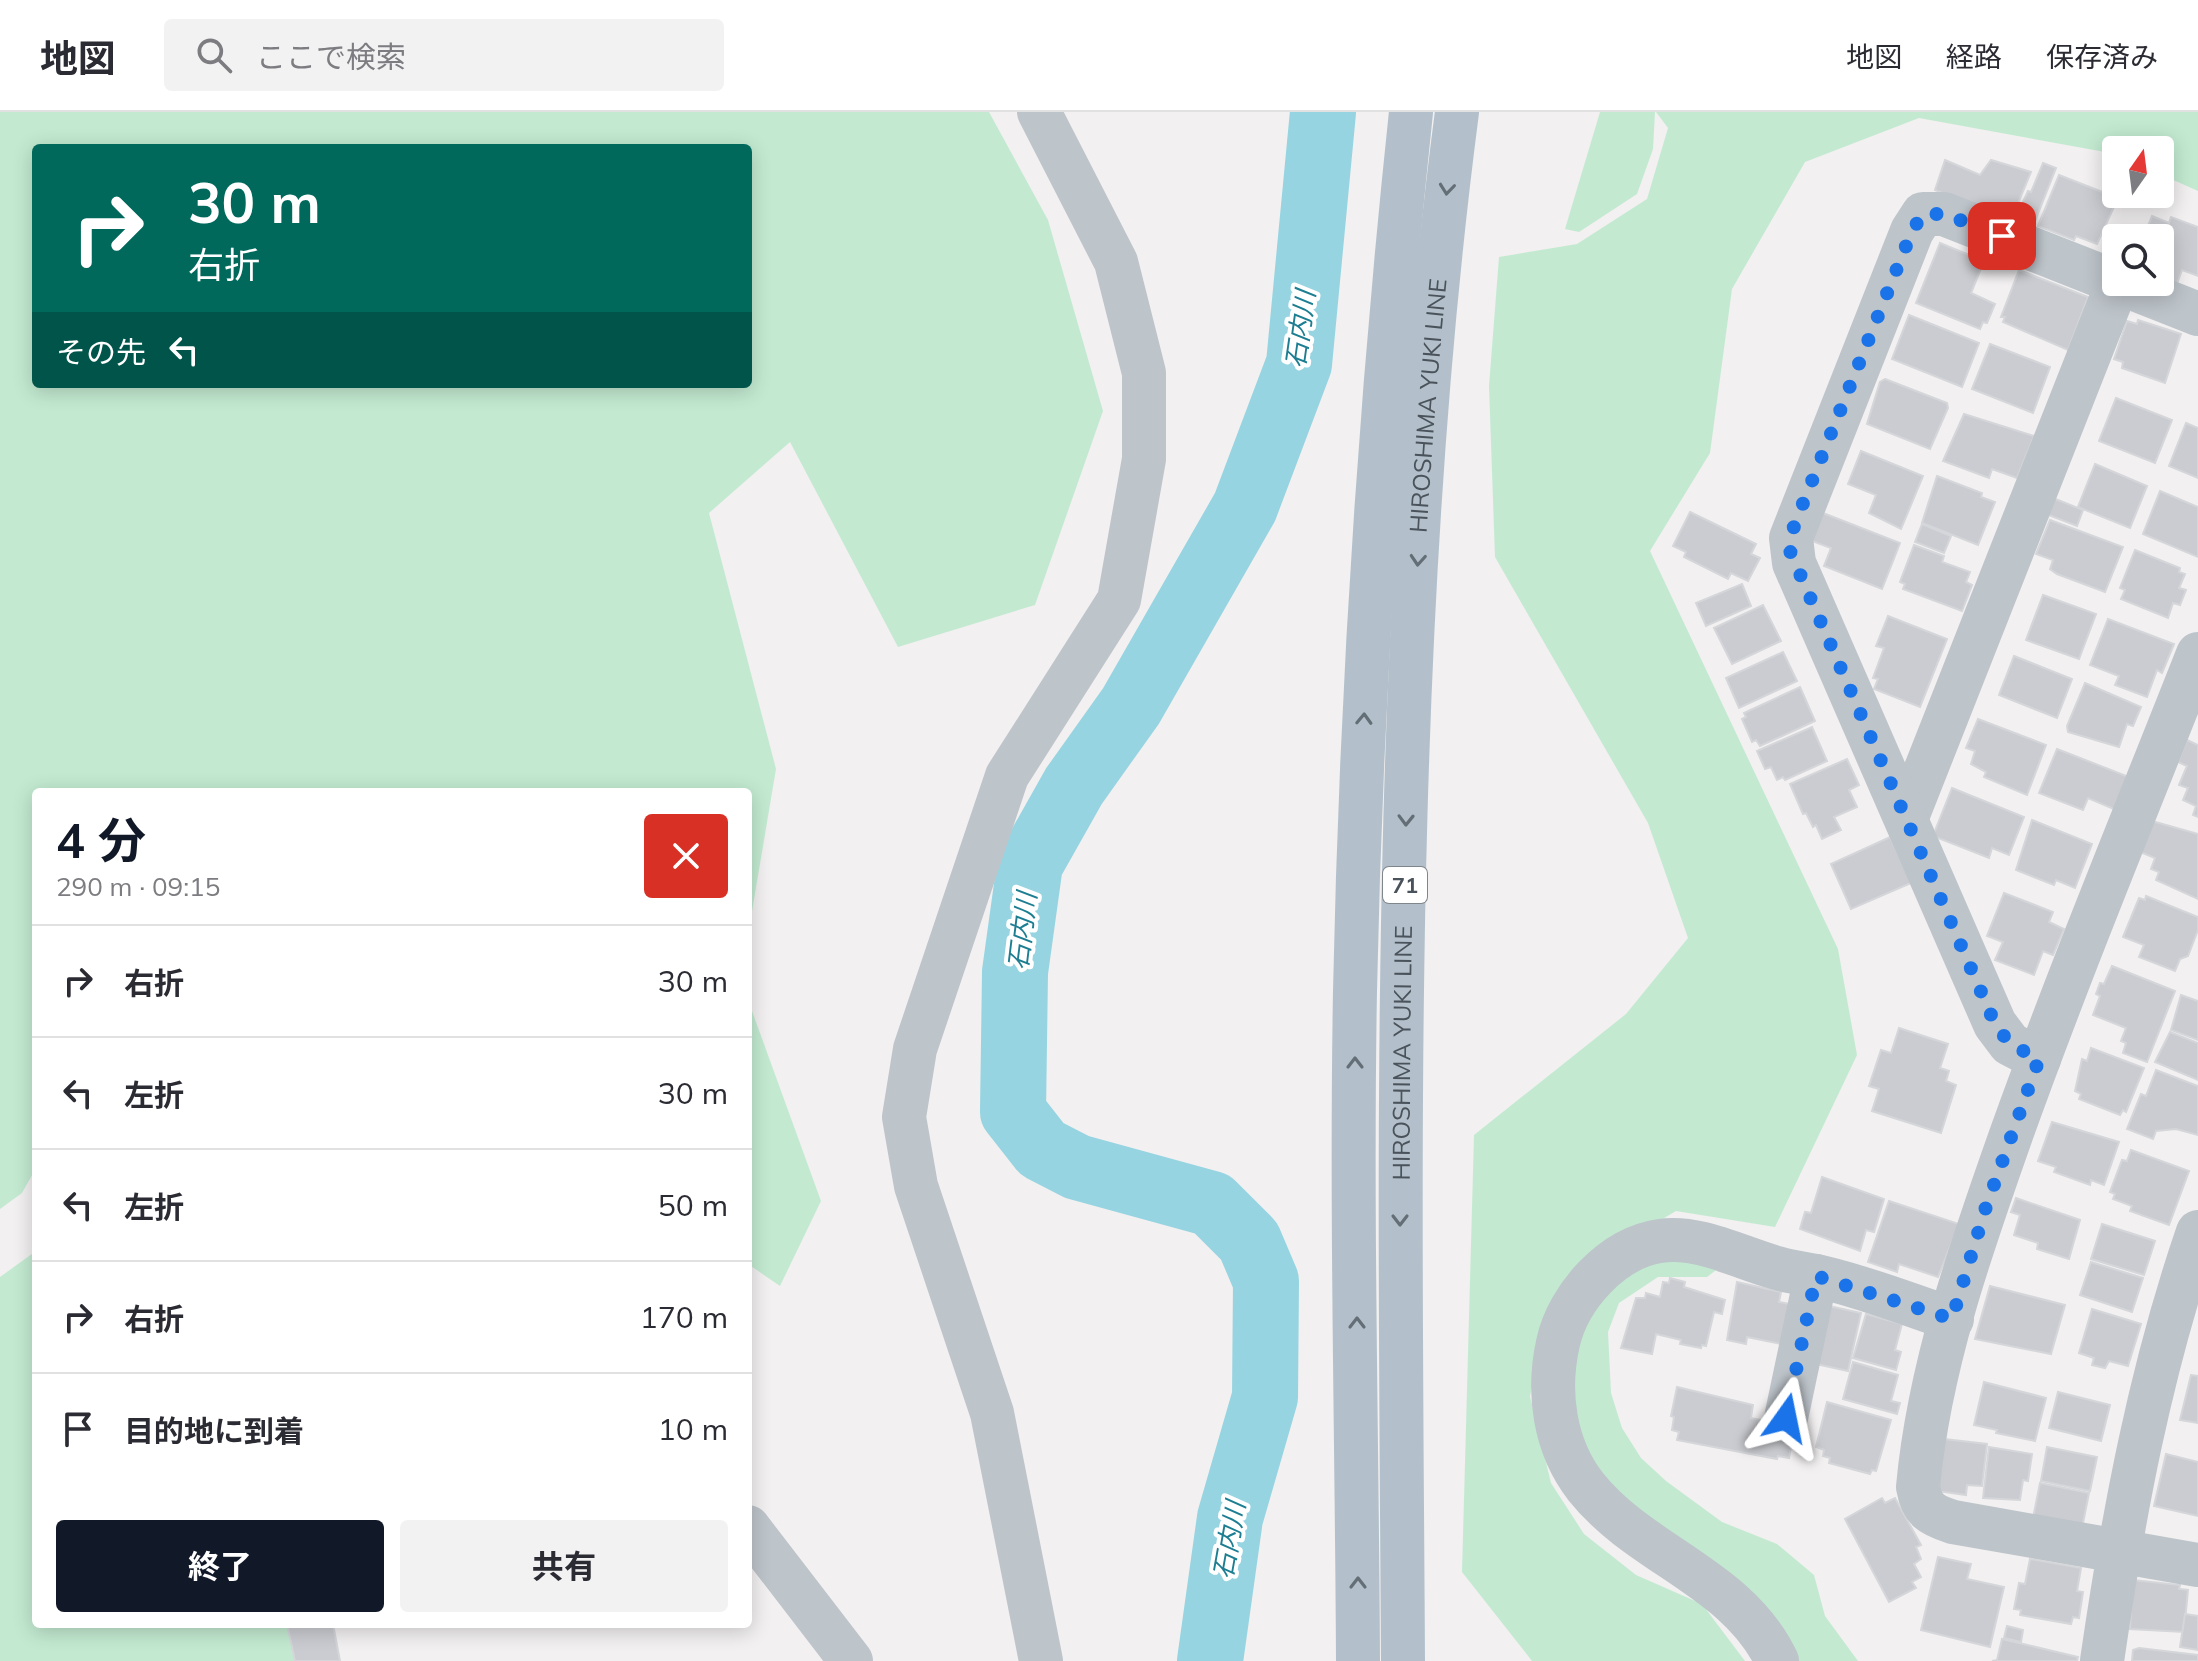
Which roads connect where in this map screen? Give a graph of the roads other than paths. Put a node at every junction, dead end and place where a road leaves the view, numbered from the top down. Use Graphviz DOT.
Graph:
graph roads {
  1 [pos="1039,112"];
  2 [pos="1411,112"];
  3 [pos="1457,112"];
  4 [pos="2102,276"];
  5 [pos="2112,296"];
  6 [pos="2152,296"];
  7 [pos="2198,314"];
  8 [pos="2198,654"];
  9 [pos="1907,817"];
  10 [pos="2039,1059"];
  11 [pos="2198,1232"];
  12 [pos="1816,1276"];
  13 [pos="1952,1319"];
  14 [pos="1786,1418"];
  15 [pos="752,1532"];
  16 [pos="2118,1551"];
  17 [pos="2198,1565"];
  18 [pos="851,1661"];
  19 [pos="1041,1661"];
  20 [pos="1358,1661"];
  21 [pos="1403,1661"];
  22 [pos="1777,1661"];
  23 [pos="2102,1661"];
  1 -- 19 [label="street"];
  20 -- 2 [label="main road, HIROSHIMA YUKI LINE / 71, one-way"];
  3 -- 21 [label="main road, HIROSHIMA YUKI LINE / 71, one-way"];
  4 -- 9 [label="street"];
  5 -- 9 [label="street"];
  6 -- 7 [label="street"];
  8 -- 10 [label="street"];
  9 -- 10 [label="street"];
  10 -- 13 [label="street"];
  11 -- 16 [label="street"];
  12 -- 13 [label="street"];
  12 -- 14 [label="street"];
  12 -- 22 [label="street"];
  13 -- 16 [label="street"];
  15 -- 18 [label="street"];
  16 -- 17 [label="street"];
  16 -- 23 [label="street"];
}
